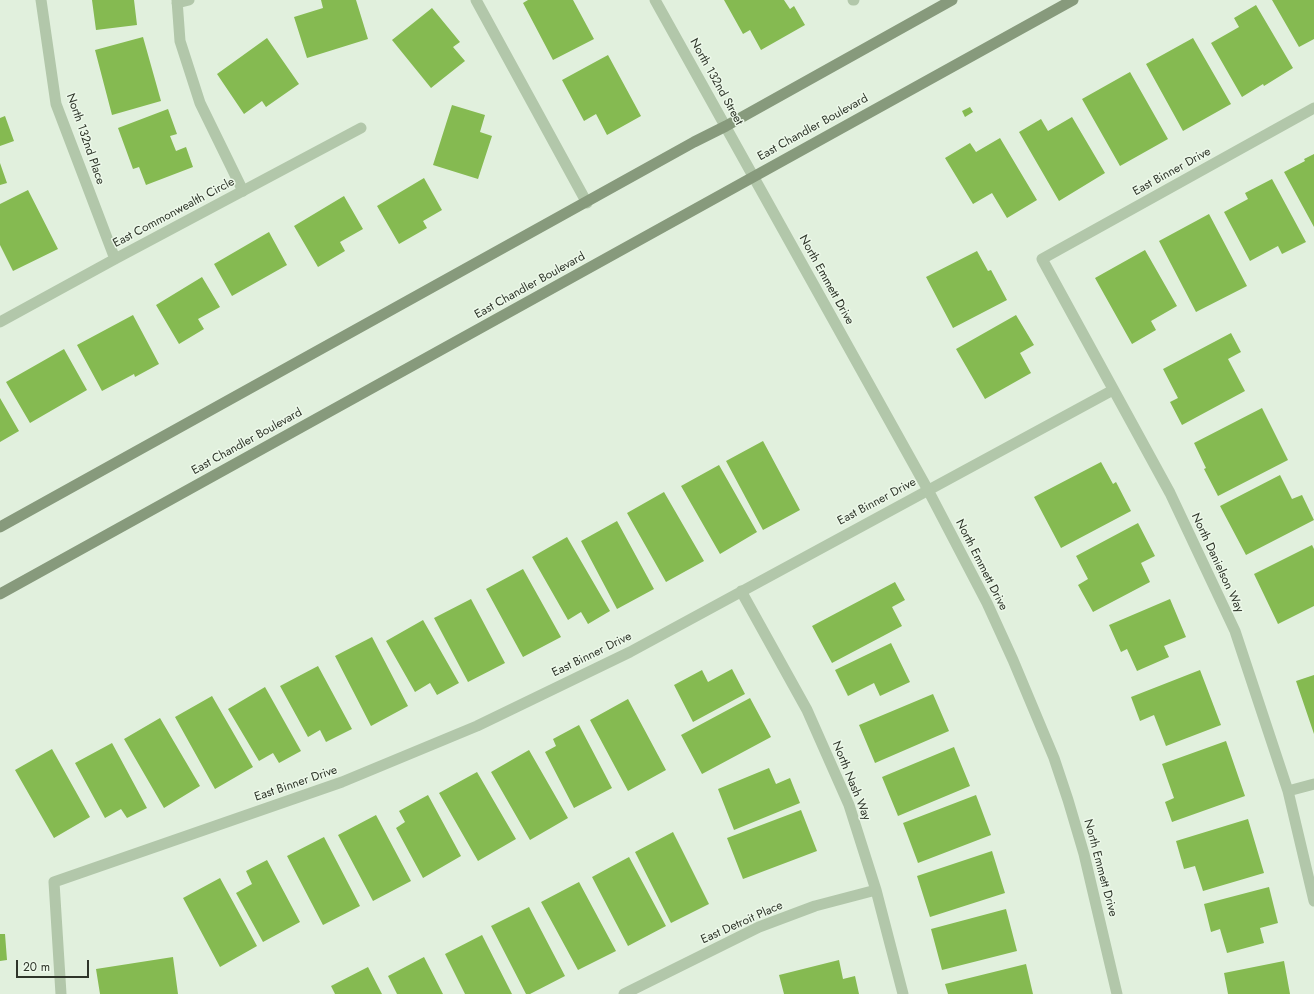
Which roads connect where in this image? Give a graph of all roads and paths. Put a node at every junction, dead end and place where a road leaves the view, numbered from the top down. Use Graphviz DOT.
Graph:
graph roads {
  1 [pos="41,0"];
  2 [pos="190,0"];
  3 [pos="476,0"];
  4 [pos="655,0"];
  5 [pos="952,0"];
  6 [pos="1073,0"];
  7 [pos="177,2"];
  8 [pos="1314,108"];
  9 [pos="726,126"];
  10 [pos="361,128"];
  11 [pos="754,176"];
  12 [pos="243,191"];
  13 [pos="587,203"];
  14 [pos="115,259"];
  15 [pos="1042,259"];
  16 [pos="0,322"];
  17 [pos="1113,390"];
  18 [pos="928,490"];
  19 [pos="0,527"];
  20 [pos="741,591"];
  21 [pos="0,594"];
  22 [pos="1314,784"];
  23 [pos="1288,791"];
  24 [pos="876,890"];
  25 [pos="1314,901"];
  26 [pos="61,994"];
  27 [pos="624,994"];
  28 [pos="903,994"];
  29 [pos="1117,994"];
  1 -- 14 [label="street, North 132nd Place"];
  2 -- 7 [label="street"];
  3 -- 13 [label="street"];
  4 -- 9 [label="street, North 132nd Street"];
  5 -- 9 [label="main road"];
  6 -- 11 [label="main road, East Chandler Boulevard"];
  7 -- 12 [label="street"];
  8 -- 15 [label="street, East Binner Drive"];
  9 -- 11 [label="street, North 132nd Street"];
  9 -- 13 [label="main road"];
  10 -- 12 [label="street, East Commonwealth Circle"];
  11 -- 18 [label="street, North Emmett Drive"];
  11 -- 21 [label="main road, East Chandler Boulevard"];
  12 -- 14 [label="street, East Commonwealth Circle"];
  13 -- 19 [label="main road"];
  14 -- 16 [label="street, East Commonwealth Circle"];
  15 -- 17 [label="street, North Danielson Way"];
  17 -- 18 [label="street, East Binner Drive"];
  17 -- 23 [label="street, North Danielson Way"];
  18 -- 20 [label="street, East Binner Drive"];
  18 -- 29 [label="street, North Emmett Drive"];
  20 -- 24 [label="street, North Nash Way"];
  20 -- 26 [label="street, East Binner Drive"];
  22 -- 23 [label="street"];
  23 -- 25 [label="street, North Danielson Way"];
  24 -- 27 [label="street, East Detroit Place"];
  24 -- 28 [label="street, North Nash Way"];
}
